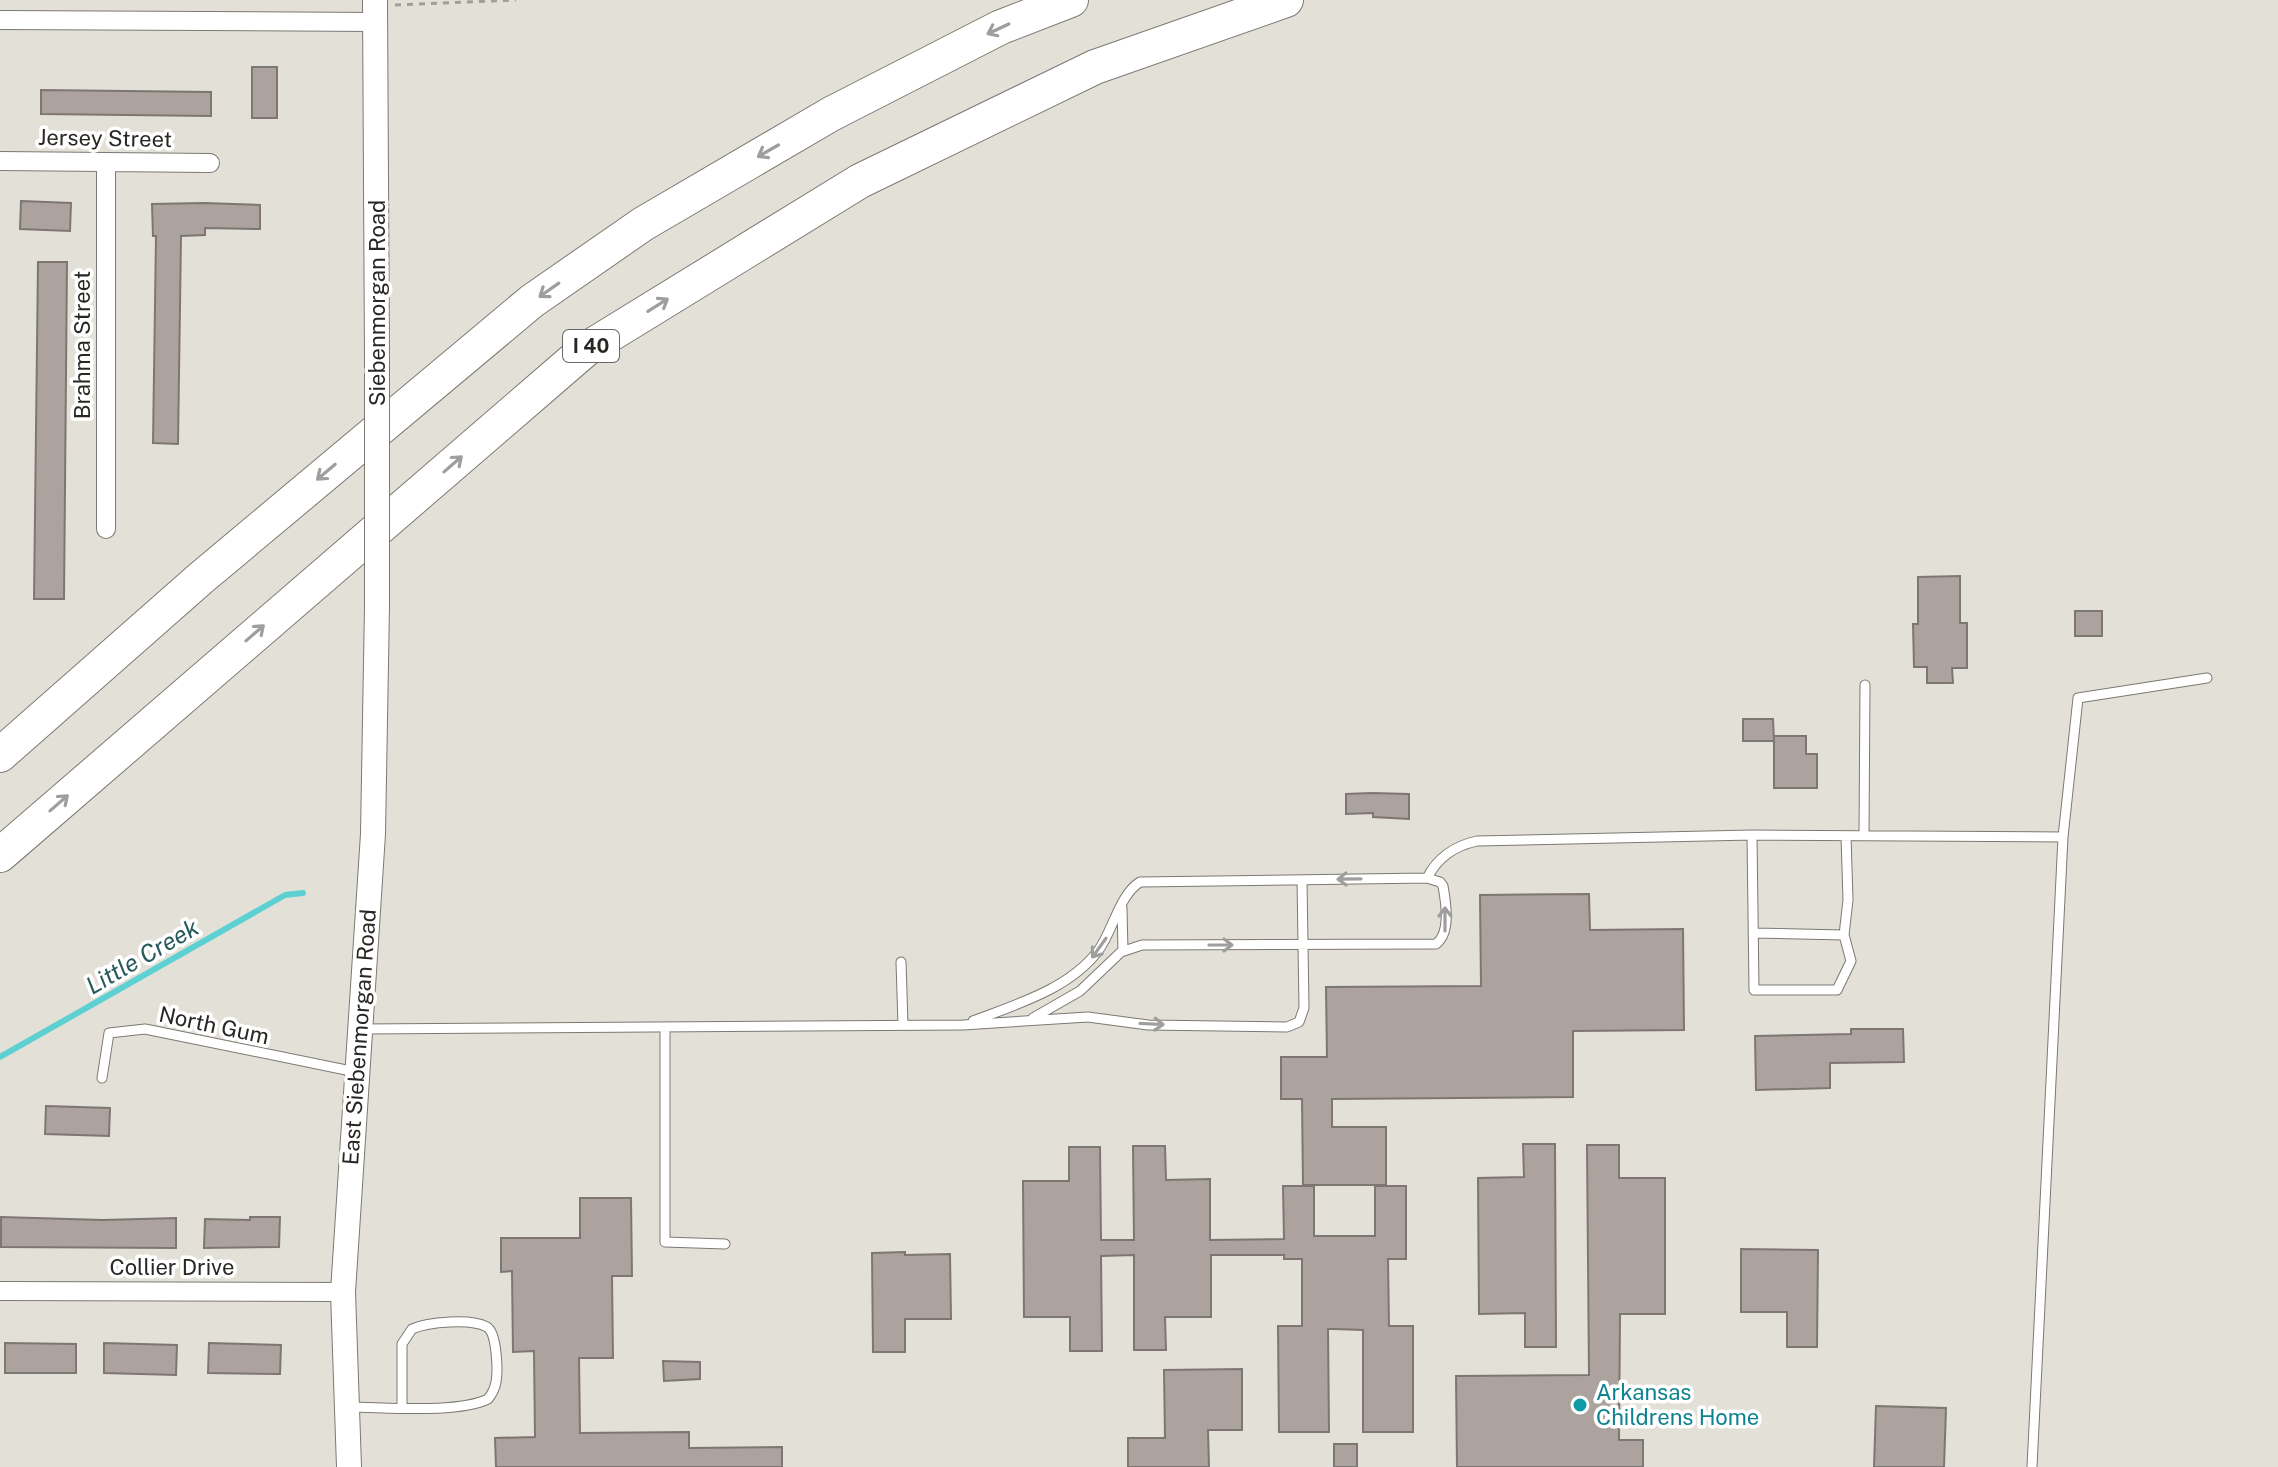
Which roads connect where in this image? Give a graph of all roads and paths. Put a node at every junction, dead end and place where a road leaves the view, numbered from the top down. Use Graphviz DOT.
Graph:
graph roads {
  1 [pos="516,0"];
  2 [pos="1071,0"];
  3 [pos="1286,0"];
  4 [pos="375,9"];
  5 [pos="56,10"];
  6 [pos="0,20"];
  7 [pos="0,161"];
  8 [pos="106,162"];
  9 [pos="210,163"];
  10 [pos="106,529"];
  11 [pos="377,606"];
  12 [pos="2207,678"];
  13 [pos="1865,685"];
  14 [pos="0,755"];
  15 [pos="1752,835"];
  16 [pos="1864,835"];
  17 [pos="1846,836"];
  18 [pos="2063,837"];
  19 [pos="0,855"];
  20 [pos="1427,878"];
  21 [pos="1302,880"];
  22 [pos="1122,905"];
  23 [pos="1753,933"];
  24 [pos="1844,935"];
  25 [pos="1303,945"];
  26 [pos="1123,951"];
  27 [pos="901,962"];
  28 [pos="1028,1021"];
  29 [pos="903,1025"];
  30 [pos="963,1025"];
  31 [pos="665,1027"];
  32 [pos="359,1029"];
  33 [pos="356,1072"];
  34 [pos="102,1078"];
  35 [pos="725,1244"];
  36 [pos="0,1291"];
  37 [pos="343,1292"];
  38 [pos="348,1407"];
  39 [pos="402,1408"];
  40 [pos="349,1467"];
  41 [pos="2032,1467"];
  1 -- 4 [label="path"];
  2 -- 14 [label="highway, one-way"];
  19 -- 3 [label="highway, I 40, one-way"];
  4 -- 5 [label="street"];
  4 -- 11 [label="street, Siebenmorgan Road, bridge"];
  5 -- 6 [label="street"];
  7 -- 8 [label="street, Jersey Street"];
  8 -- 9 [label="street, Jersey Street"];
  8 -- 10 [label="street, Brahma Street"];
  11 -- 32 [label="street, East Siebenmorgan Road"];
  12 -- 18 [label="lane"];
  13 -- 16 [label="lane"];
  15 -- 17 [label="lane"];
  15 -- 20 [label="lane"];
  15 -- 23 [label="lane"];
  16 -- 17 [label="lane"];
  16 -- 18 [label="lane"];
  17 -- 24 [label="lane"];
  18 -- 41 [label="lane"];
  20 -- 21 [label="lane, one-way"];
  25 -- 20 [label="lane, one-way"];
  21 -- 22 [label="lane"];
  21 -- 25 [label="lane"];
  22 -- 26 [label="lane"];
  22 -- 30 [label="lane, one-way"];
  23 -- 24 [label="lane"];
  23 -- 24 [label="lane"];
  26 -- 25 [label="lane, one-way"];
  28 -- 25 [label="lane, one-way"];
  26 -- 28 [label="lane"];
  27 -- 29 [label="lane"];
  28 -- 30 [label="lane"];
  29 -- 30 [label="lane"];
  29 -- 31 [label="lane"];
  31 -- 32 [label="lane"];
  31 -- 35 [label="lane"];
  32 -- 33 [label="street, East Siebenmorgan Road"];
  33 -- 34 [label="lane, North Gum"];
  33 -- 37 [label="street, East Siebenmorgan Road"];
  36 -- 37 [label="street, Collier Drive"];
  37 -- 38 [label="street, East Siebenmorgan Road"];
  38 -- 39 [label="lane"];
  38 -- 40 [label="street, East Siebenmorgan Road"];
  39 -- 39 [label="lane"];
}
